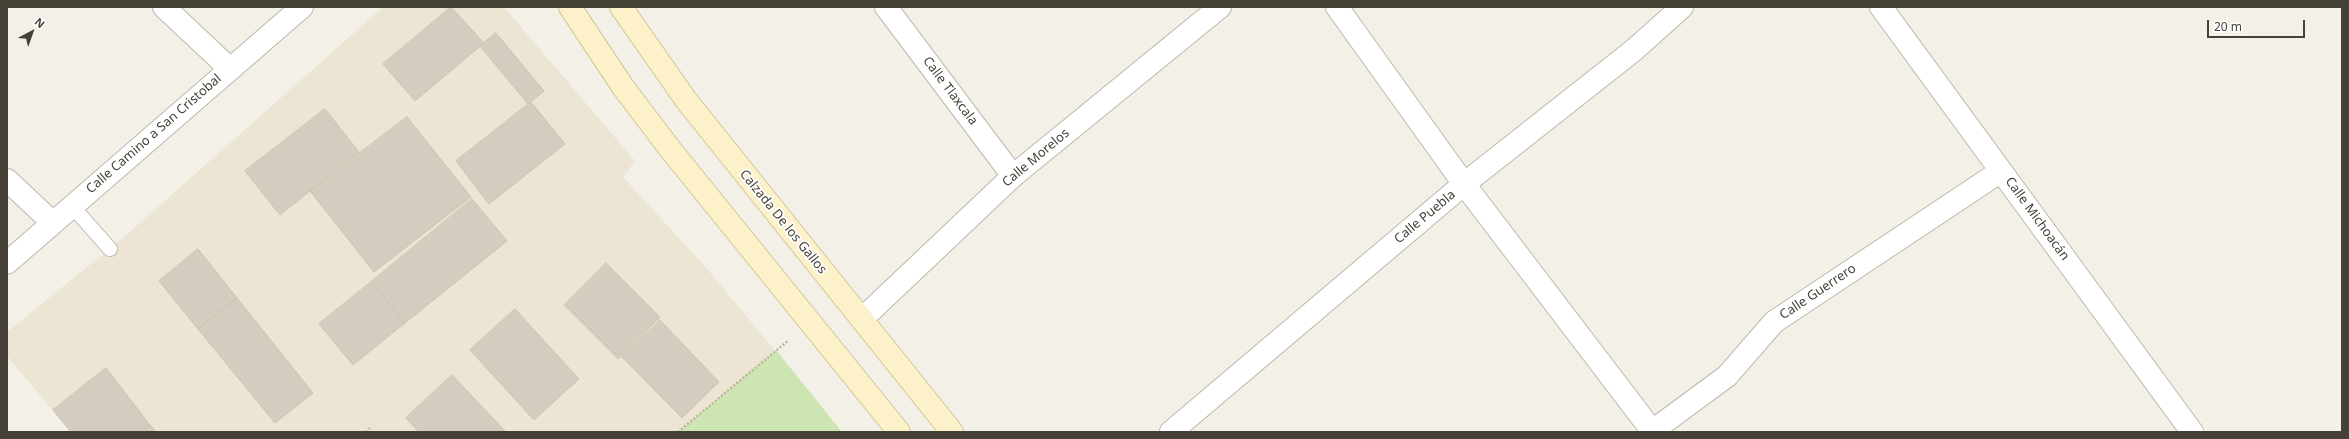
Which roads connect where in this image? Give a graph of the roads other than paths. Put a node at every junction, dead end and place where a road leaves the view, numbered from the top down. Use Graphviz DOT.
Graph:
graph roads {
  1 [pos="164,7"];
  2 [pos="302,7"];
  3 [pos="570,7"];
  4 [pos="621,7"];
  5 [pos="886,7"];
  6 [pos="1220,7"];
  7 [pos="1337,7"];
  8 [pos="1682,7"];
  9 [pos="1881,7"];
  10 [pos="229,68"];
  11 [pos="2001,171"];
  12 [pos="1013,176"];
  13 [pos="7,180"];
  14 [pos="1464,184"];
  15 [pos="72,206"];
  16 [pos="53,223"];
  17 [pos="110,249"];
  18 [pos="7,263"];
  19 [pos="862,319"];
  20 [pos="899,432"];
  21 [pos="952,432"];
  22 [pos="1171,432"];
  23 [pos="1652,432"];
  24 [pos="2192,432"];
  1 -- 10 [label="street"];
  2 -- 10 [label="street, Calle Camino a San Cristobal"];
  3 -- 20 [label="main road"];
  4 -- 19 [label="main road, Calzada De los Gallos"];
  5 -- 12 [label="street, Calle Tlaxcala"];
  6 -- 12 [label="street, Calle Morelos"];
  7 -- 14 [label="street"];
  8 -- 14 [label="street, Calle Puebla"];
  9 -- 11 [label="street, Calle Michoacán"];
  10 -- 15 [label="street, Calle Camino a San Cristobal"];
  11 -- 23 [label="street, Calle Guerrero"];
  11 -- 24 [label="street, Calle Michoacán"];
  12 -- 19 [label="street, Calle Morelos"];
  13 -- 16 [label="street"];
  14 -- 22 [label="street, Calle Puebla"];
  14 -- 23 [label="street"];
  15 -- 16 [label="street, Calle Camino a San Cristobal"];
  15 -- 17 [label="lane"];
  16 -- 18 [label="street, Calle Camino a San Cristobal"];
  19 -- 21 [label="main road, Calzada De los Gallos"];
}
